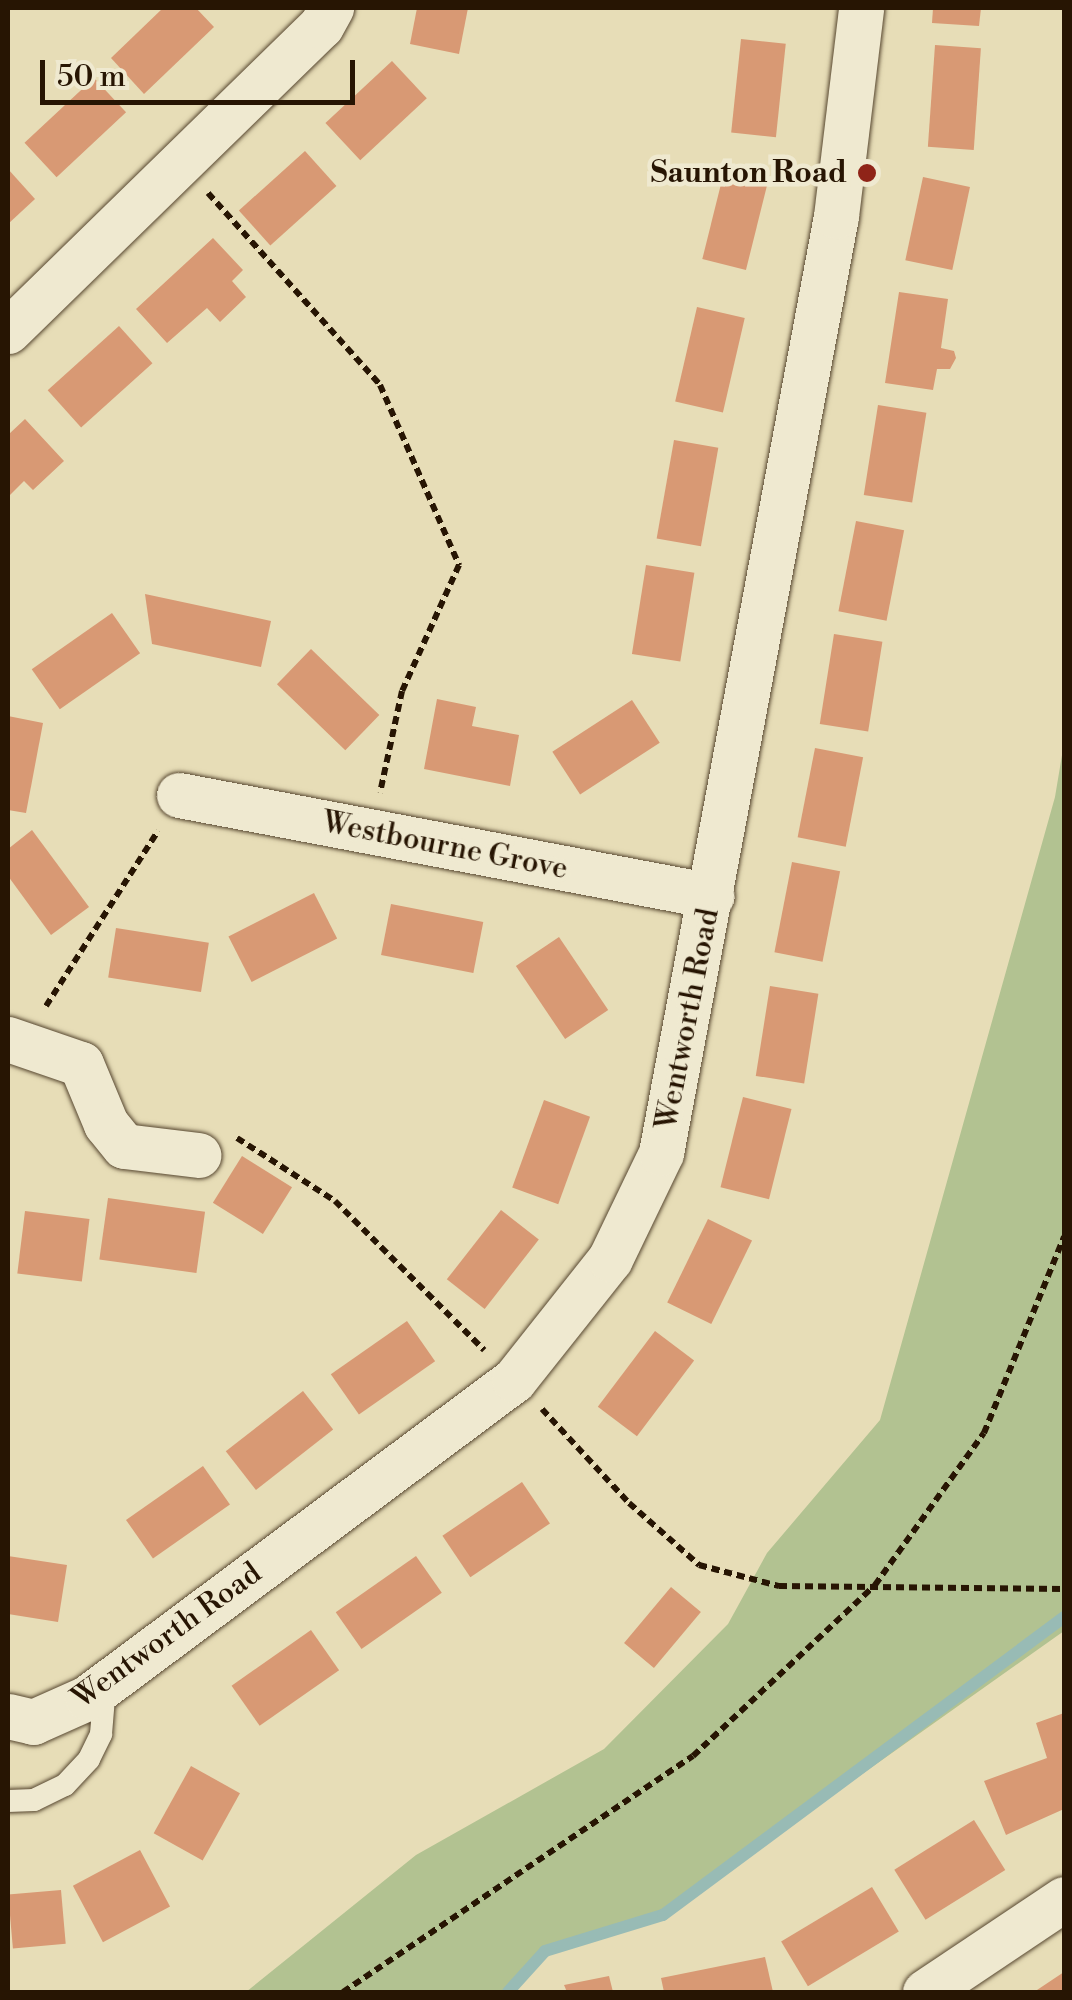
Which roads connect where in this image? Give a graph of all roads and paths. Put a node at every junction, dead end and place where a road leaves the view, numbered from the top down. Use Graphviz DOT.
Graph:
graph roads {
  1 [pos="331,8"];
  2 [pos="861,8"];
  3 [pos="180,162"];
  4 [pos="8,331"];
  5 [pos="179,795"];
  6 [pos="372,832"];
  7 [pos="712,896"];
  8 [pos="14,1042"];
  9 [pos="198,1155"];
  10 [pos="1064,1237"];
  11 [pos="875,1586"];
  12 [pos="1064,1589"];
  13 [pos="105,1685"];
  14 [pos="8,1716"];
  15 [pos="8,1801"];
  16 [pos="1064,1899"];
  17 [pos="343,1992"];
  18 [pos="925,1992"];
  1 -- 3 [label="street"];
  2 -- 7 [label="street, Wentworth Road"];
  3 -- 4 [label="street"];
  3 -- 6 [label="path"];
  5 -- 6 [label="street, Westbourne Grove"];
  5 -- 8 [label="path"];
  6 -- 7 [label="street, Westbourne Grove"];
  7 -- 13 [label="street, Wentworth Road"];
  8 -- 9 [label="street"];
  10 -- 11 [label="path"];
  11 -- 12 [label="path"];
  11 -- 17 [label="path"];
  13 -- 14 [label="street, Wentworth Road"];
  13 -- 15 [label="lane"];
  16 -- 18 [label="street"];
}
